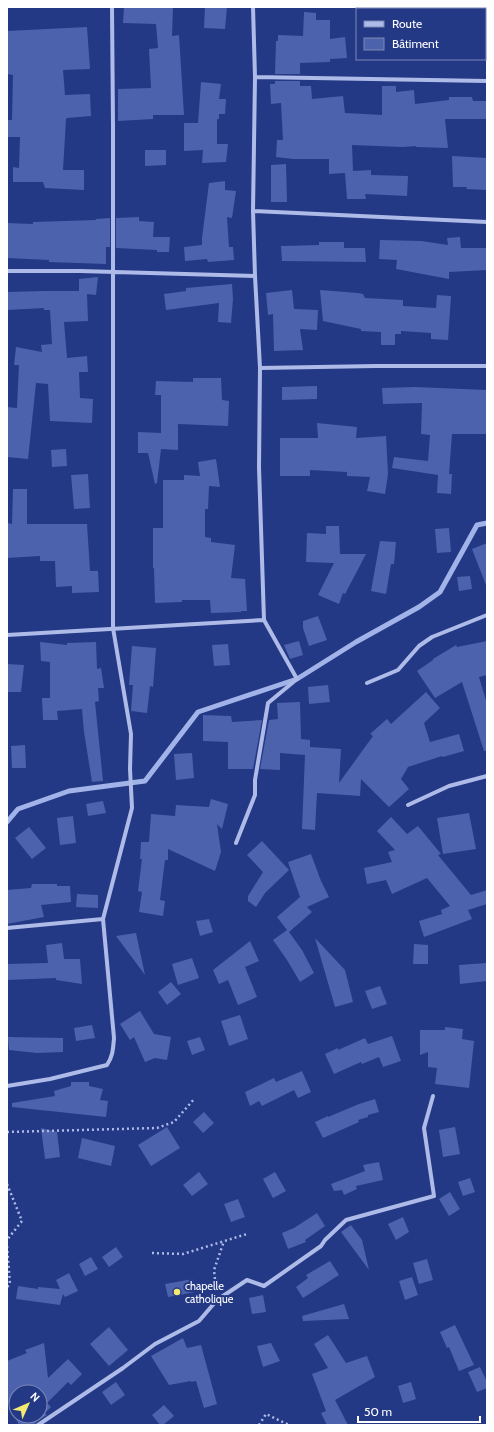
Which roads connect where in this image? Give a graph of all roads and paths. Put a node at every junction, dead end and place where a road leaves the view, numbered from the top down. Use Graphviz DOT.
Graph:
graph roads {
  1 [pos="112,7"];
  2 [pos="253,7"];
  3 [pos="255,77"];
  4 [pos="487,81"];
  5 [pos="253,211"];
  6 [pos="487,222"];
  7 [pos="7,271"];
  8 [pos="112,273"];
  9 [pos="255,276"];
  10 [pos="487,366"];
  11 [pos="260,368"];
  12 [pos="487,615"];
  13 [pos="264,620"];
  14 [pos="113,628"];
  15 [pos="7,635"];
  16 [pos="367,683"];
  17 [pos="487,776"];
  18 [pos="408,805"];
  19 [pos="236,843"];
  20 [pos="103,919"];
  21 [pos="7,928"];
  22 [pos="7,1086"];
  23 [pos="433,1096"];
  24 [pos="194,1098"];
  25 [pos="7,1132"];
  26 [pos="7,1184"];
  27 [pos="247,1234"];
  28 [pos="7,1240"];
  29 [pos="224,1241"];
  30 [pos="7,1246"];
  31 [pos="152,1253"];
  32 [pos="7,1287"];
  33 [pos="217,1300"];
  34 [pos="38,1425"];
  35 [pos="259,1425"];
  36 [pos="289,1425"];
  1 -- 8 [label="street"];
  2 -- 3 [label="street"];
  3 -- 4 [label="street"];
  3 -- 5 [label="street"];
  5 -- 6 [label="street"];
  5 -- 9 [label="street"];
  7 -- 8 [label="street"];
  8 -- 9 [label="street"];
  8 -- 14 [label="street"];
  9 -- 11 [label="street"];
  10 -- 11 [label="street"];
  11 -- 13 [label="street"];
  12 -- 16 [label="street"];
  13 -- 14 [label="street"];
  13 -- 19 [label="street"];
  14 -- 15 [label="street"];
  14 -- 20 [label="street"];
  17 -- 18 [label="street"];
  20 -- 21 [label="street"];
  20 -- 22 [label="street"];
  23 -- 33 [label="street"];
  24 -- 25 [label="path"];
  26 -- 28 [label="path"];
  27 -- 29 [label="path"];
  29 -- 31 [label="path"];
  29 -- 33 [label="path"];
  30 -- 32 [label="path"];
  33 -- 34 [label="street"];
  35 -- 36 [label="path"];
}
